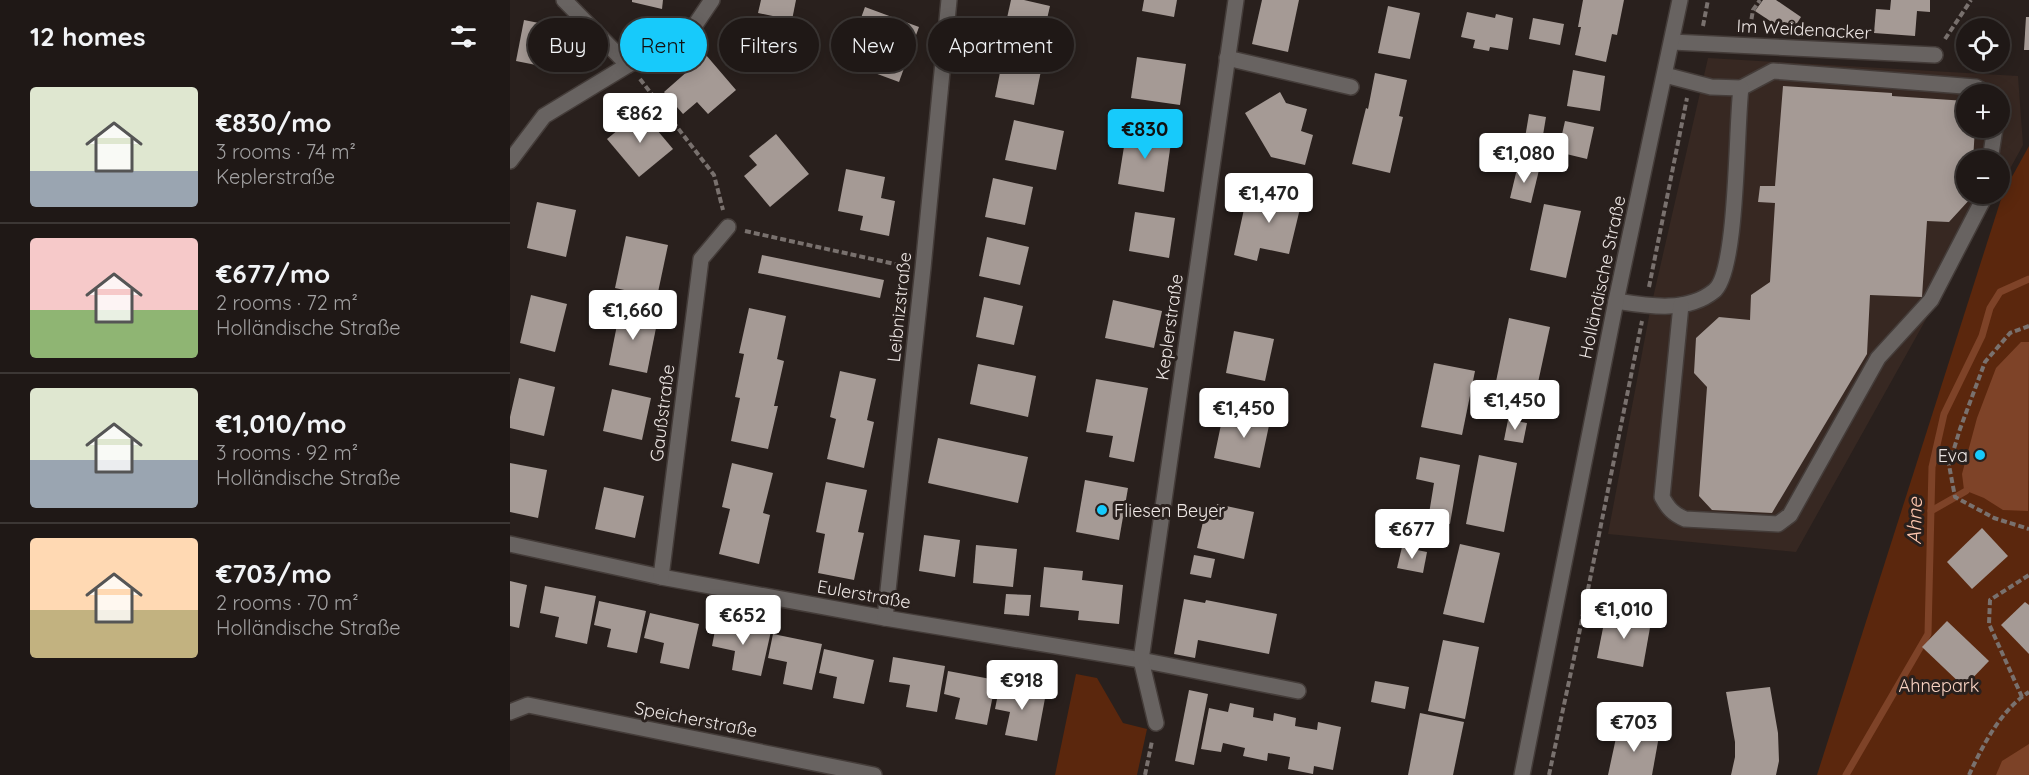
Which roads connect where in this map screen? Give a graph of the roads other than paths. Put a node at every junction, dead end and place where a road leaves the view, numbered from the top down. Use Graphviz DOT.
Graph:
graph roads {
  1 [pos="564,0"];
  2 [pos="712,0"];
  3 [pos="949,0"];
  4 [pos="1236,0"];
  5 [pos="1680,0"];
  6 [pos="700,18"];
  7 [pos="1672,42"];
  8 [pos="1935,55"];
  9 [pos="620,57"];
  10 [pos="1227,58"];
  11 [pos="620,70"];
  12 [pos="1665,75"];
  13 [pos="1956,85"];
  14 [pos="1351,87"];
  15 [pos="1741,88"];
  16 [pos="510,161"];
  17 [pos="1981,204"];
  18 [pos="728,227"];
  19 [pos="1616,301"];
  20 [pos="1681,305"];
  21 [pos="510,544"];
  22 [pos="661,578"];
  23 [pos="885,618"];
  24 [pos="1141,660"];
  25 [pos="1298,691"];
  26 [pos="510,712"];
  27 [pos="1156,723"];
  28 [pos="874,775"];
  29 [pos="1522,775"];
  1 -- 9 [label="street"];
  2 -- 6 [label="street"];
  3 -- 23 [label="street, Leibnizstraße"];
  4 -- 10 [label="street, Keplerstraße"];
  5 -- 7 [label="street, Holländische Straße"];
  7 -- 8 [label="street, Im Weidenacker"];
  7 -- 12 [label="street, Holländische Straße"];
  10 -- 14 [label="street"];
  10 -- 24 [label="street, Keplerstraße"];
  11 -- 16 [label="street"];
  12 -- 15 [label="street"];
  12 -- 19 [label="street, Holländische Straße"];
  13 -- 15 [label="street"];
  15 -- 20 [label="street"];
  17 -- 20 [label="street"];
  18 -- 22 [label="street, Gaußstraße"];
  19 -- 20 [label="street"];
  19 -- 29 [label="street, Holländische Straße"];
  21 -- 22 [label="street, Eulerstraße"];
  22 -- 23 [label="street, Eulerstraße"];
  23 -- 24 [label="street, Eulerstraße"];
  24 -- 25 [label="street, Eulerstraße"];
  24 -- 27 [label="street"];
  26 -- 28 [label="street, Speicherstraße"];
}
